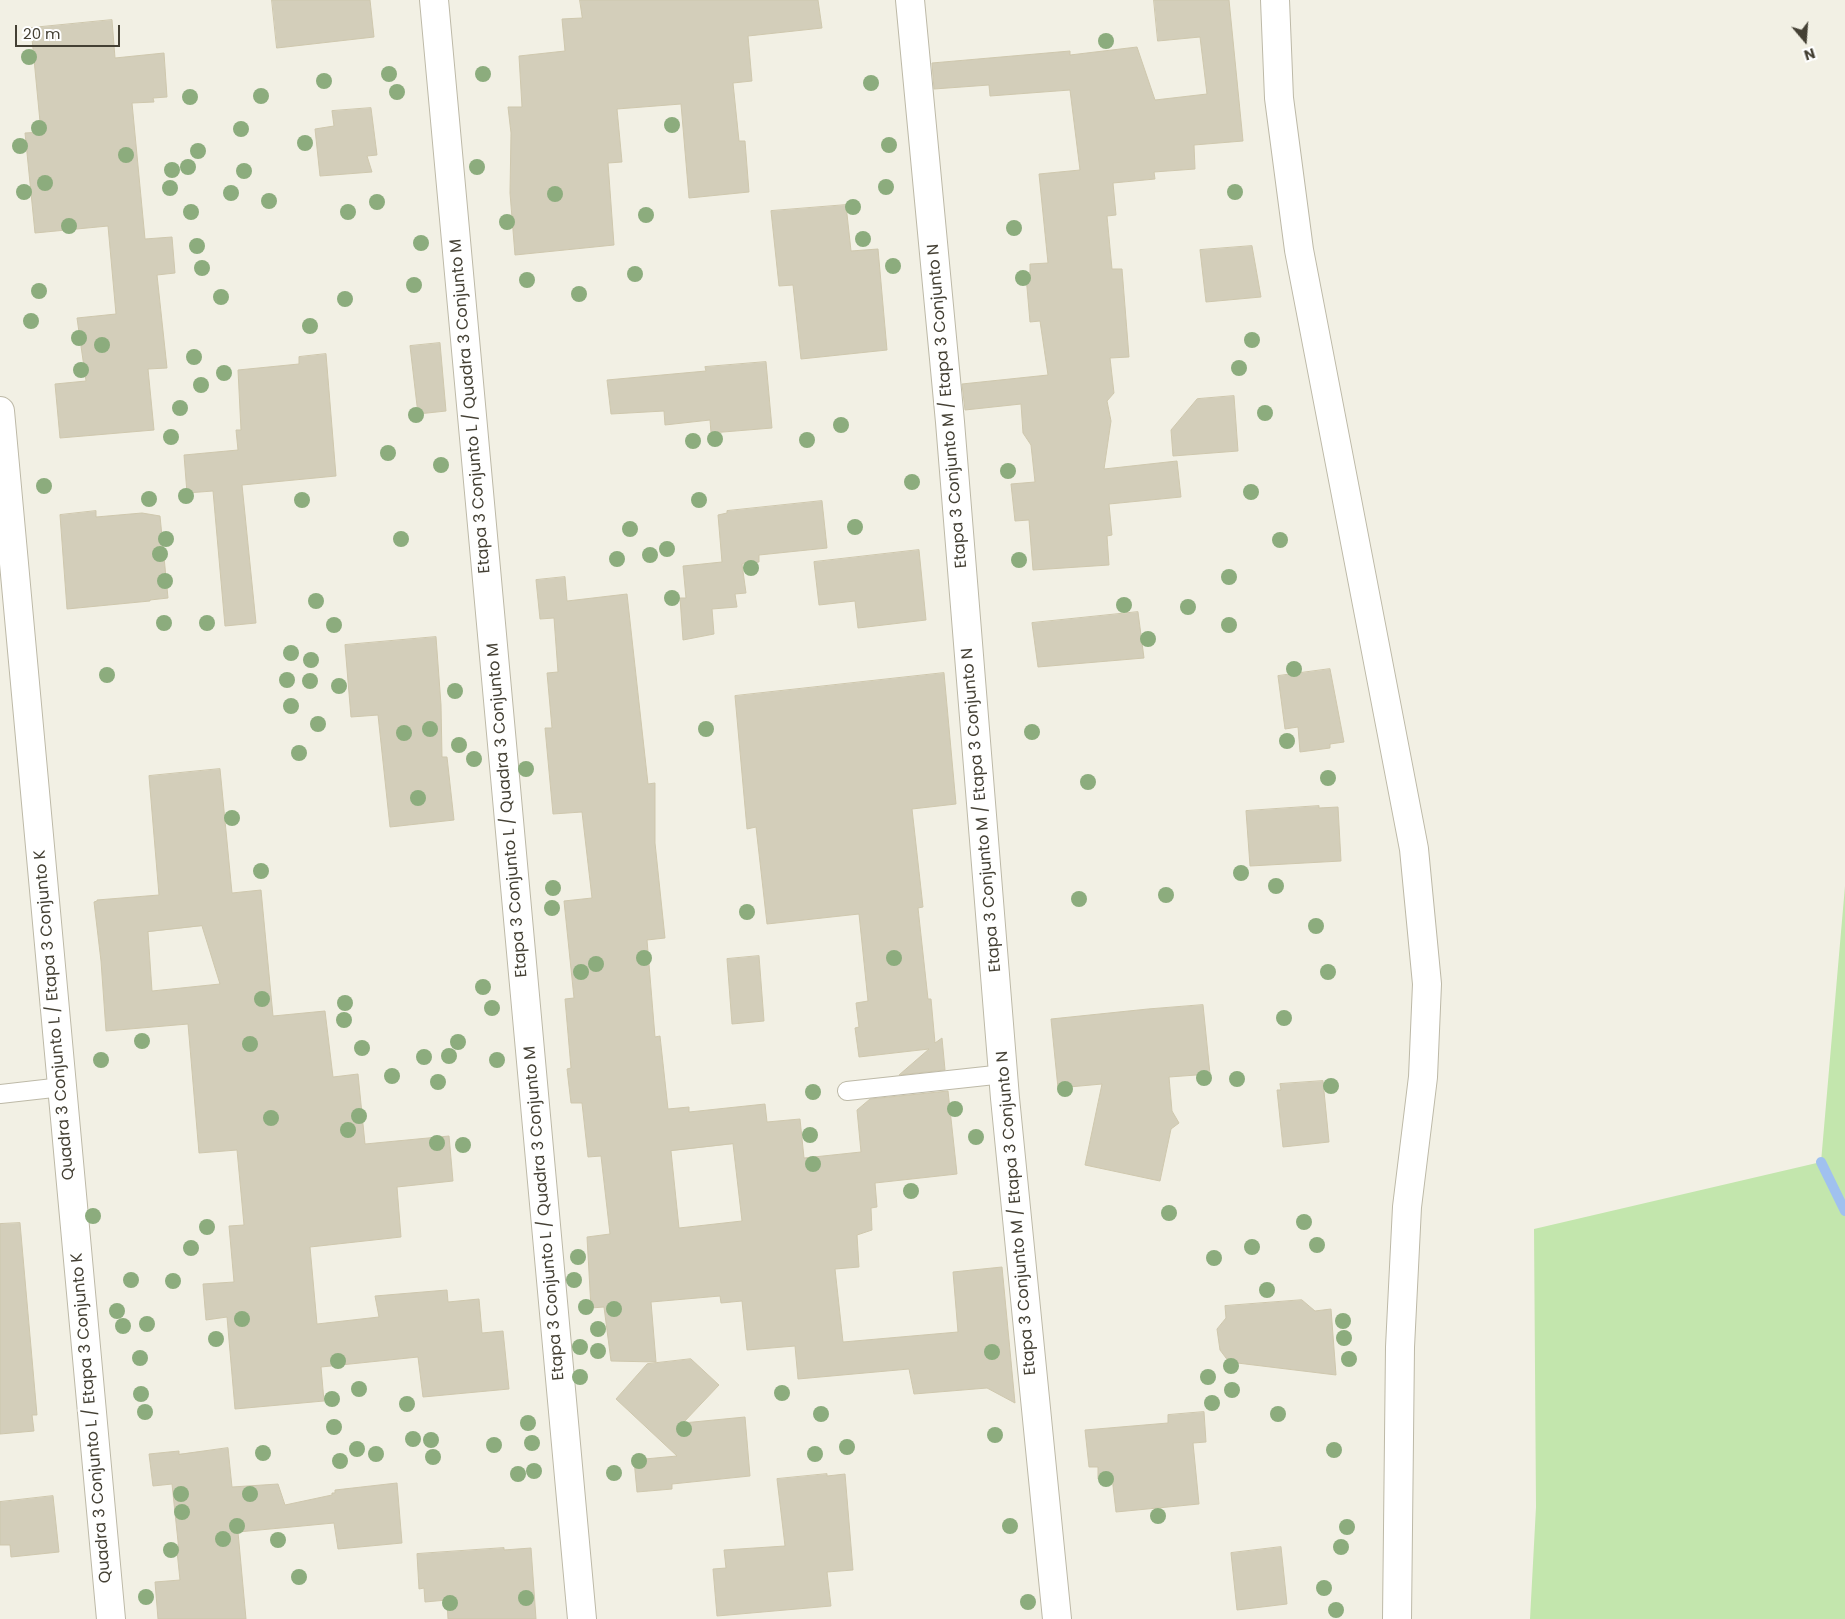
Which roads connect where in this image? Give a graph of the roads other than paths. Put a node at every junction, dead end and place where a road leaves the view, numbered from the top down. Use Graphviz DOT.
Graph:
graph roads {
  1 [pos="434,0"];
  2 [pos="910,0"];
  3 [pos="1275,0"];
  4 [pos="0,411"];
  5 [pos="1004,1074"];
  6 [pos="62,1087"];
  7 [pos="847,1090"];
  8 [pos="0,1094"];
  9 [pos="111,1619"];
  10 [pos="582,1619"];
  11 [pos="1057,1619"];
  12 [pos="1397,1619"];
  1 -- 10 [label="street, Etapa 3 Conjunto L / Quadra 3 Conjunto M"];
  2 -- 5 [label="street, Etapa 3 Conjunto M / Etapa 3 Conjunto N"];
  3 -- 12 [label="street"];
  4 -- 6 [label="street, Quadra 3 Conjunto L / Etapa 3 Conjunto K"];
  5 -- 7 [label="lane"];
  5 -- 11 [label="street, Etapa 3 Conjunto M / Etapa 3 Conjunto N"];
  6 -- 8 [label="lane"];
  6 -- 9 [label="street, Quadra 3 Conjunto L / Etapa 3 Conjunto K"];
}
